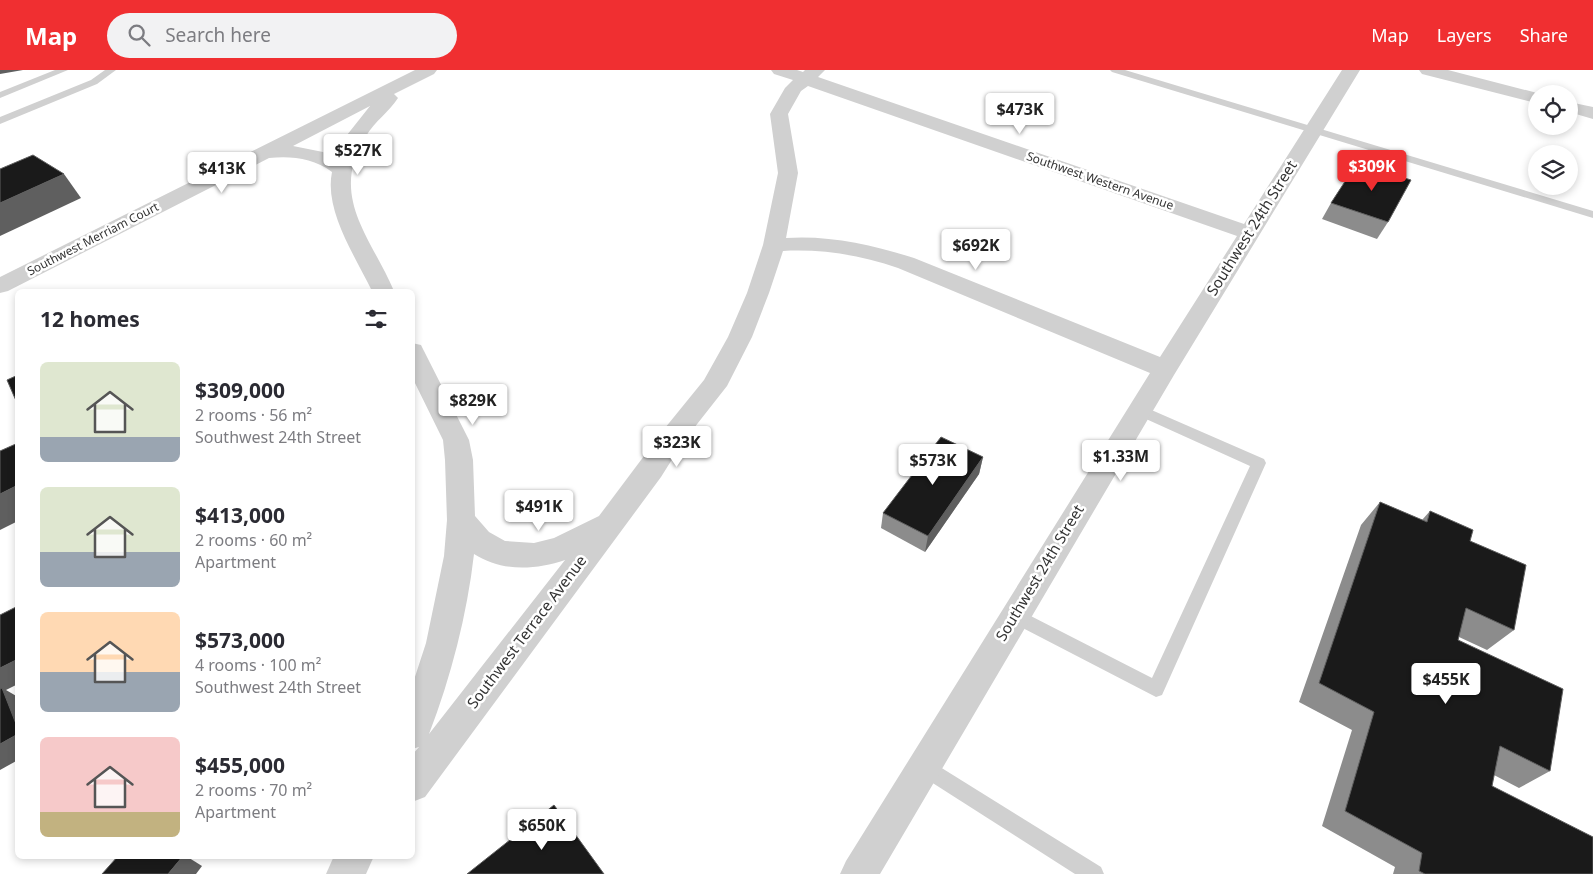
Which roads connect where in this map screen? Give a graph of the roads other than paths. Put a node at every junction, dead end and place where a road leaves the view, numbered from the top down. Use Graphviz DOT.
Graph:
graph roads {
  1 [pos="63,70"];
  2 [pos="111,70"];
  3 [pos="1115,70"];
  4 [pos="1351,70"];
  5 [pos="1428,70"];
  6 [pos="424,72"];
  7 [pos="800,73"];
  8 [pos="0,95"];
  9 [pos="1528,96"];
  10 [pos="1578,109"];
  11 [pos="1593,113"];
  12 [pos="0,121"];
  13 [pos="1314,131"];
  14 [pos="264,153"];
  15 [pos="341,169"];
  16 [pos="1593,215"];
  17 [pos="1249,233"];
  18 [pos="774,245"];
  19 [pos="0,286"];
  20 [pos="382,289"];
  21 [pos="415,357"];
  22 [pos="1164,368"];
  23 [pos="1140,410"];
  24 [pos="613,518"];
  25 [pos="461,520"];
  26 [pos="1015,616"];
  27 [pos="415,725"];
  28 [pos="924,766"];
  29 [pos="415,780"];
  30 [pos="858,874"];
  31 [pos="1094,874"];
  1 -- 8 [label="lane"];
  2 -- 12 [label="lane"];
  3 -- 13 [label="lane"];
  4 -- 13 [label="street, Southwest 24th Street"];
  5 -- 9 [label="street"];
  6 -- 14 [label="street, Southwest Merriam Court"];
  6 -- 15 [label="street"];
  7 -- 17 [label="street, Southwest Western Avenue"];
  7 -- 18 [label="street, Southwest Terrace Avenue"];
  10 -- 11 [label="street"];
  13 -- 16 [label="lane"];
  13 -- 17 [label="street, Southwest 24th Street"];
  14 -- 15 [label="street"];
  14 -- 19 [label="street, Southwest Merriam Court"];
  15 -- 20 [label="street"];
  17 -- 22 [label="street, Southwest 24th Street"];
  18 -- 22 [label="street"];
  18 -- 24 [label="street, Southwest Terrace Avenue"];
  21 -- 25 [label="street"];
  22 -- 23 [label="street, Southwest 24th Street"];
  23 -- 26 [label="street, Southwest 24th Street"];
  23 -- 26 [label="lane"];
  24 -- 25 [label="street"];
  24 -- 29 [label="street, Southwest Terrace Avenue"];
  25 -- 27 [label="street"];
  26 -- 28 [label="street, Southwest 24th Street"];
  28 -- 30 [label="street, Southwest 24th Street"];
  28 -- 31 [label="lane"];
}
